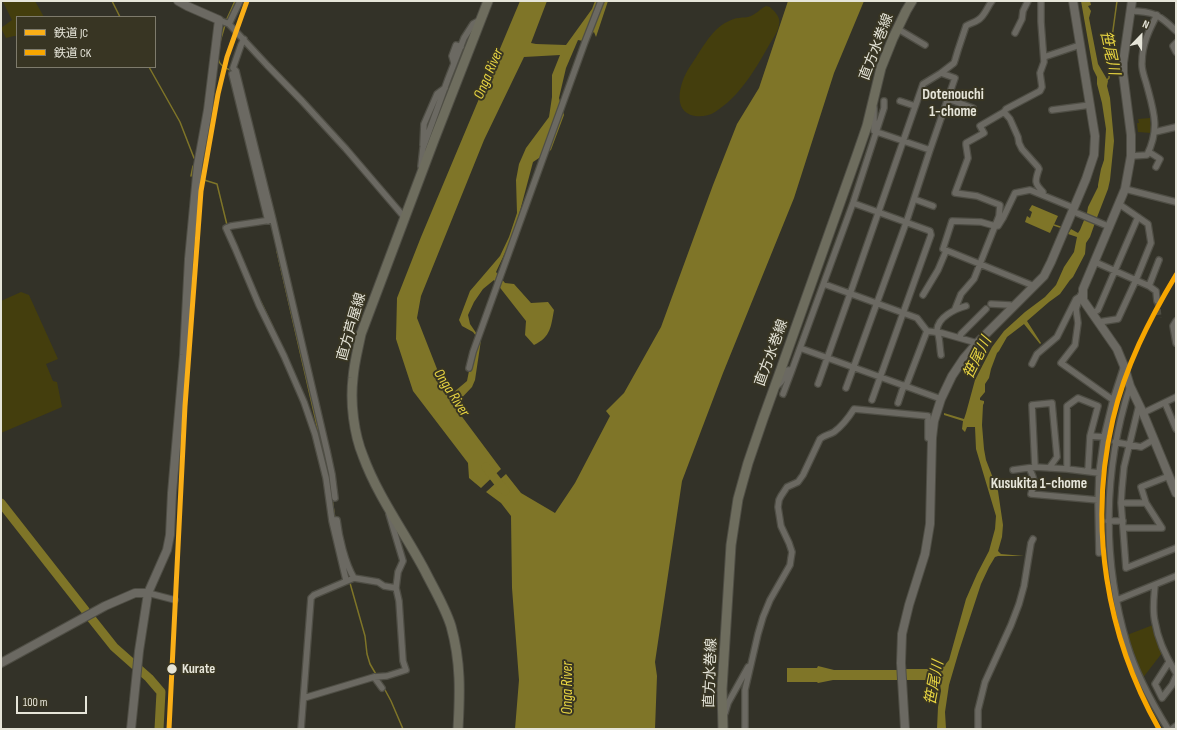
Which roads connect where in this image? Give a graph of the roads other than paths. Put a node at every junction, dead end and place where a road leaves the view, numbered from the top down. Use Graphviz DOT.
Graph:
graph roads {
  1 [pos="178,1"];
  2 [pos="240,1"];
  3 [pos="488,1"];
  4 [pos="601,1"];
  5 [pos="912,1"];
  6 [pos="992,1"];
  7 [pos="1028,1"];
  8 [pos="1041,1"];
  9 [pos="1073,1"];
  10 [pos="1132,1"];
  11 [pos="1130,11"];
  12 [pos="1157,15"];
  13 [pos="480,20"];
  14 [pos="225,22"];
  15 [pos="898,29"];
  16 [pos="1176,31"];
  17 [pos="1015,33"];
  18 [pos="244,39"];
  19 [pos="1176,43"];
  20 [pos="925,45"];
  21 [pos="1080,45"];
  22 [pos="1176,52"];
  23 [pos="1044,57"];
  24 [pos="941,73"];
  25 [pos="232,74"];
  26 [pos="874,92"];
  27 [pos="948,99"];
  28 [pos="900,100"];
  29 [pos="884,101"];
  30 [pos="1090,105"];
  31 [pos="915,106"];
  32 [pos="973,108"];
  33 [pos="1052,110"];
  34 [pos="1004,112"];
  35 [pos="1176,127"];
  36 [pos="876,132"];
  37 [pos="1155,132"];
  38 [pos="903,141"];
  39 [pos="930,150"];
  40 [pos="1149,152"];
  41 [pos="1130,156"];
  42 [pos="1156,167"];
  43 [pos="423,171"];
  44 [pos="1125,189"];
  45 [pos="1043,195"];
  46 [pos="914,199"];
  47 [pos="1175,200"];
  48 [pos="853,203"];
  49 [pos="1119,204"];
  50 [pos="933,206"];
  51 [pos="1075,211"];
  52 [pos="879,212"];
  53 [pos="1138,217"];
  54 [pos="405,218"];
  55 [pos="906,223"];
  56 [pos="995,226"];
  57 [pos="1108,226"];
  58 [pos="946,251"];
  59 [pos="1159,260"];
  60 [pos="1095,262"];
  61 [pos="980,263"];
  62 [pos="1115,271"];
  63 [pos="1136,280"];
  64 [pos="824,284"];
  65 [pos="1034,286"];
  66 [pos="1149,286"];
  67 [pos="1082,292"];
  68 [pos="850,294"];
  69 [pos="923,294"];
  70 [pos="1157,301"];
  71 [pos="876,304"];
  72 [pos="991,304"];
  73 [pos="966,306"];
  74 [pos="1012,308"];
  75 [pos="955,309"];
  76 [pos="986,309"];
  77 [pos="903,312"];
  78 [pos="1093,313"];
  79 [pos="1176,321"];
  80 [pos="1099,322"];
  81 [pos="927,331"];
  82 [pos="937,332"];
  83 [pos="960,338"];
  84 [pos="977,343"];
  85 [pos="1176,343"];
  86 [pos="800,348"];
  87 [pos="941,355"];
  88 [pos="827,358"];
  89 [pos="1032,364"];
  90 [pos="1124,366"];
  91 [pos="853,367"];
  92 [pos="469,368"];
  93 [pos="792,370"];
  94 [pos="880,377"];
  95 [pos="818,384"];
  96 [pos="905,386"];
  97 [pos="1130,386"];
  98 [pos="774,388"];
  99 [pos="846,388"];
  100 [pos="783,394"];
  101 [pos="1176,397"];
  102 [pos="941,399"];
  103 [pos="872,400"];
  104 [pos="1113,400"];
  105 [pos="898,403"];
  106 [pos="1165,403"];
  107 [pos="1141,409"];
  108 [pos="1176,429"];
  109 [pos="1090,436"];
  110 [pos="1104,437"];
  111 [pos="932,438"];
  112 [pos="1153,440"];
  113 [pos="1115,442"];
  114 [pos="1130,445"];
  115 [pos="1032,467"];
  116 [pos="1049,468"];
  117 [pos="1067,469"];
  118 [pos="1013,470"];
  119 [pos="1088,471"];
  120 [pos="1099,473"];
  121 [pos="1172,478"];
  122 [pos="1176,493"];
  123 [pos="335,498"];
  124 [pos="1098,500"];
  125 [pos="385,501"];
  126 [pos="1146,502"];
  127 [pos="1121,503"];
  128 [pos="1108,521"];
  129 [pos="1123,521"];
  130 [pos="1123,528"];
  131 [pos="1033,539"];
  132 [pos="1176,548"];
  133 [pos="1099,552"];
  134 [pos="1176,576"];
  135 [pos="350,579"];
  136 [pos="1155,585"];
  137 [pos="396,588"];
  138 [pos="148,593"];
  139 [pos="175,600"];
  140 [pos="1117,600"];
  141 [pos="1169,662"];
  142 [pos="1,663"];
  143 [pos="751,664"];
  144 [pos="1176,673"];
  145 [pos="1176,676"];
  146 [pos="377,677"];
  147 [pos="382,688"];
  148 [pos="304,698"];
  149 [pos="723,717"];
  150 [pos="1176,726"];
  151 [pos="131,729"];
  152 [pos="301,729"];
  153 [pos="458,729"];
  154 [pos="723,729"];
  155 [pos="746,729"];
  156 [pos="906,729"];
  157 [pos="978,729"];
  158 [pos="1168,729"];
  159 [pos="1172,729"];
  1 -- 14 [label="street"];
  2 -- 14 [label="street"];
  3 -- 13 [label="main road, 直方芦屋線"];
  4 -- 92 [label="street"];
  5 -- 15 [label="main road, 直方水巻線"];
  6 -- 24 [label="street"];
  7 -- 17 [label="street"];
  8 -- 23 [label="street"];
  9 -- 21 [label="street"];
  10 -- 11 [label="street"];
  11 -- 12 [label="street"];
  11 -- 41 [label="street"];
  12 -- 16 [label="street"];
  12 -- 37 [label="street"];
  13 -- 43 [label="main road, 直方芦屋線"];
  13 -- 43 [label="street"];
  14 -- 18 [label="street"];
  14 -- 138 [label="street"];
  15 -- 20 [label="street"];
  15 -- 26 [label="main road, 直方水巻線"];
  18 -- 54 [label="street"];
  18 -- 123 [label="street"];
  19 -- 22 [label="street"];
  21 -- 23 [label="street"];
  21 -- 30 [label="street"];
  23 -- 34 [label="street"];
  24 -- 27 [label="street"];
  24 -- 31 [label="street"];
  25 -- 135 [label="street"];
  26 -- 36 [label="street"];
  26 -- 98 [label="main road, 直方水巻線"];
  27 -- 32 [label="street"];
  27 -- 39 [label="street"];
  28 -- 31 [label="street"];
  29 -- 36 [label="street"];
  30 -- 33 [label="street"];
  30 -- 51 [label="street"];
  31 -- 38 [label="street"];
  34 -- 45 [label="street"];
  34 -- 56 [label="street"];
  35 -- 37 [label="street"];
  36 -- 38 [label="street"];
  36 -- 48 [label="street"];
  37 -- 40 [label="street"];
  38 -- 39 [label="street"];
  38 -- 52 [label="street"];
  39 -- 46 [label="street"];
  40 -- 41 [label="street"];
  40 -- 42 [label="street"];
  41 -- 44 [label="street"];
  43 -- 54 [label="main road, 直方芦屋線"];
  44 -- 47 [label="street"];
  44 -- 49 [label="street"];
  45 -- 51 [label="street"];
  45 -- 56 [label="street"];
  46 -- 50 [label="street"];
  46 -- 55 [label="street"];
  48 -- 52 [label="street"];
  48 -- 64 [label="street"];
  49 -- 53 [label="street"];
  49 -- 57 [label="street"];
  51 -- 57 [label="street"];
  51 -- 65 [label="street"];
  52 -- 55 [label="street"];
  52 -- 68 [label="street"];
  53 -- 62 [label="street"];
  53 -- 63 [label="street"];
  54 -- 125 [label="main road, 直方芦屋線"];
  55 -- 71 [label="street"];
  55 -- 77 [label="street"];
  56 -- 58 [label="street"];
  56 -- 61 [label="street"];
  57 -- 60 [label="street"];
  58 -- 61 [label="street"];
  58 -- 69 [label="street"];
  59 -- 66 [label="street"];
  60 -- 62 [label="street"];
  60 -- 67 [label="street"];
  61 -- 65 [label="street"];
  61 -- 75 [label="street"];
  62 -- 63 [label="street"];
  62 -- 78 [label="street"];
  63 -- 66 [label="street"];
  63 -- 80 [label="street"];
  64 -- 68 [label="street"];
  64 -- 86 [label="street"];
  65 -- 74 [label="street"];
  66 -- 70 [label="street"];
  67 -- 78 [label="street"];
  67 -- 89 [label="street"];
  67 -- 104 [label="street"];
  68 -- 71 [label="street"];
  68 -- 88 [label="street"];
  71 -- 77 [label="street"];
  71 -- 91 [label="street"];
  72 -- 74 [label="street"];
  73 -- 75 [label="street"];
  74 -- 84 [label="street"];
  75 -- 82 [label="street"];
  76 -- 83 [label="street"];
  77 -- 81 [label="street"];
  77 -- 94 [label="street"];
  78 -- 80 [label="street"];
  79 -- 85 [label="street"];
  80 -- 90 [label="street"];
  81 -- 82 [label="street"];
  81 -- 96 [label="street"];
  82 -- 83 [label="street"];
  82 -- 87 [label="street"];
  83 -- 84 [label="street"];
  84 -- 102 [label="street"];
  86 -- 88 [label="street"];
  86 -- 93 [label="street"];
  88 -- 91 [label="street"];
  88 -- 95 [label="street"];
  90 -- 97 [label="street"];
  90 -- 104 [label="street"];
  91 -- 94 [label="street"];
  91 -- 99 [label="street"];
  93 -- 98 [label="street"];
  93 -- 100 [label="street"];
  94 -- 96 [label="street"];
  94 -- 103 [label="street"];
  96 -- 102 [label="street"];
  96 -- 105 [label="street"];
  97 -- 107 [label="street"];
  97 -- 113 [label="street"];
  98 -- 149 [label="main road, 直方水巻線"];
  101 -- 106 [label="street"];
  102 -- 111 [label="street"];
  104 -- 110 [label="street"];
  106 -- 107 [label="street"];
  106 -- 108 [label="street"];
  107 -- 112 [label="street"];
  107 -- 114 [label="street"];
  109 -- 110 [label="street"];
  109 -- 117 [label="street"];
  109 -- 119 [label="street"];
  110 -- 120 [label="street"];
  111 -- 143 [label="street"];
  111 -- 156 [label="street"];
  112 -- 114 [label="street"];
  112 -- 121 [label="street"];
  113 -- 114 [label="street"];
  113 -- 128 [label="street"];
  114 -- 127 [label="street"];
  115 -- 116 [label="street"];
  115 -- 116 [label="street"];
  115 -- 118 [label="street"];
  115 -- 124 [label="street"];
  116 -- 117 [label="street"];
  117 -- 119 [label="street"];
  119 -- 120 [label="street"];
  120 -- 124 [label="street"];
  121 -- 122 [label="street"];
  121 -- 126 [label="street"];
  124 -- 133 [label="street"];
  125 -- 137 [label="street"];
  125 -- 153 [label="main road, 直方芦屋線"];
  126 -- 127 [label="street"];
  126 -- 130 [label="street"];
  127 -- 129 [label="street"];
  128 -- 129 [label="street"];
  128 -- 140 [label="street"];
  129 -- 130 [label="street"];
  130 -- 132 [label="street"];
  131 -- 157 [label="street"];
  134 -- 136 [label="street"];
  135 -- 137 [label="street"];
  135 -- 148 [label="street"];
  136 -- 140 [label="street"];
  136 -- 141 [label="street"];
  137 -- 146 [label="street"];
  138 -- 139 [label="street"];
  138 -- 142 [label="street"];
  138 -- 151 [label="street"];
  140 -- 158 [label="street"];
  141 -- 144 [label="street"];
  141 -- 145 [label="street"];
  143 -- 149 [label="street"];
  143 -- 155 [label="street"];
  146 -- 147 [label="street"];
  146 -- 148 [label="street"];
  148 -- 152 [label="street"];
  149 -- 154 [label="main road, 直方水巻線"];
  150 -- 159 [label="street"];
}
